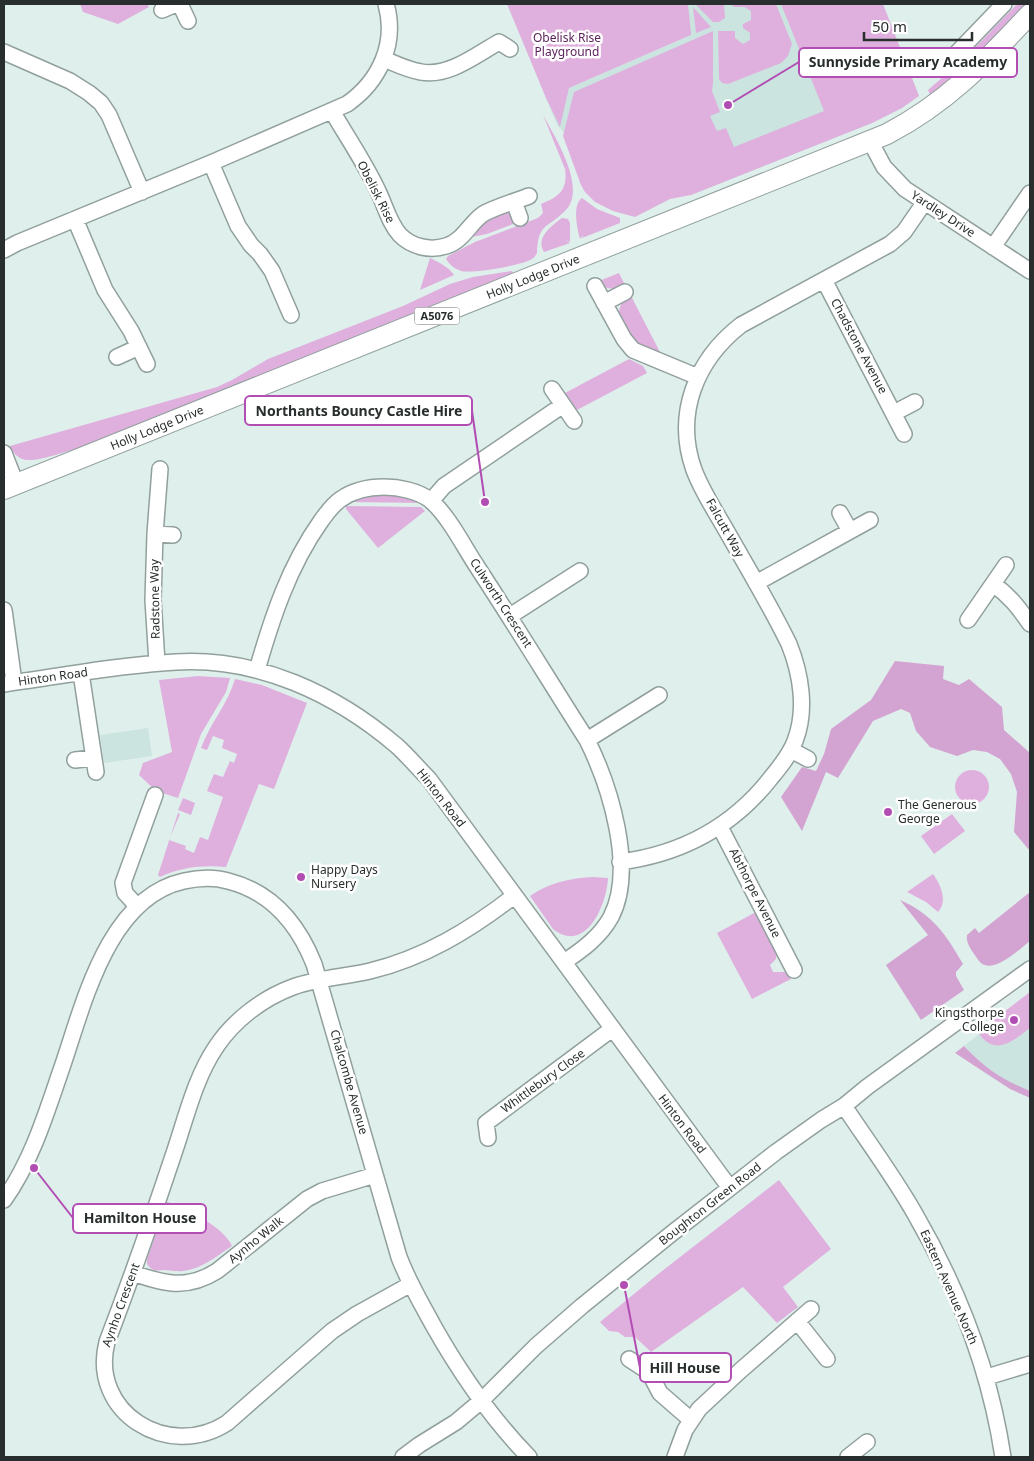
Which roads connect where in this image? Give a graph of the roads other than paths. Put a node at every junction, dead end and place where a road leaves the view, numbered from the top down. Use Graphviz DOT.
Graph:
graph roads {
  1 [pos="386,4"];
  2 [pos="1004,4"];
  3 [pos="173,6"];
  4 [pos="1030,14"];
  5 [pos="188,21"];
  6 [pos="503,41"];
  7 [pos="4,52"];
  8 [pos="384,60"];
  9 [pos="918,62"];
  10 [pos="332,111"];
  11 [pos="870,141"];
  12 [pos="211,163"];
  13 [pos="142,192"];
  14 [pos="1030,192"];
  15 [pos="529,196"];
  16 [pos="514,202"];
  17 [pos="924,203"];
  18 [pos="520,218"];
  19 [pos="75,219"];
  20 [pos="993,247"];
  21 [pos="4,250"];
  22 [pos="1030,271"];
  23 [pos="824,280"];
  24 [pos="595,286"];
  25 [pos="625,292"];
  26 [pos="604,303"];
  27 [pos="284,310"];
  28 [pos="139,347"];
  29 [pos="117,357"];
  30 [pos="147,364"];
  31 [pos="698,377"];
  32 [pos="552,389"];
  33 [pos="915,402"];
  34 [pos="563,405"];
  35 [pos="894,413"];
  36 [pos="574,421"];
  37 [pos="904,434"];
  38 [pos="4,453"];
  39 [pos="160,469"];
  40 [pos="10,486"];
  41 [pos="431,501"];
  42 [pos="840,513"];
  43 [pos="870,520"];
  44 [pos="850,531"];
  45 [pos="155,534"];
  46 [pos="173,535"];
  47 [pos="1006,565"];
  48 [pos="580,571"];
  49 [pos="756,583"];
  50 [pos="993,584"];
  51 [pos="4,610"];
  52 [pos="510,616"];
  53 [pos="968,620"];
  54 [pos="1030,624"];
  55 [pos="157,663"];
  56 [pos="257,670"];
  57 [pos="81,673"];
  58 [pos="9,683"];
  59 [pos="659,695"];
  60 [pos="587,740"];
  61 [pos="791,750"];
  62 [pos="75,760"];
  63 [pos="808,760"];
  64 [pos="155,794"];
  65 [pos="720,827"];
  66 [pos="620,862"];
  67 [pos="514,896"];
  68 [pos="137,906"];
  69 [pos="564,962"];
  70 [pos="787,965"];
  71 [pos="1030,969"];
  72 [pos="320,980"];
  73 [pos="612,1029"];
  74 [pos="844,1106"];
  75 [pos="488,1138"];
  76 [pos="375,1175"];
  77 [pos="730,1188"];
  78 [pos="4,1200"];
  79 [pos="133,1273"];
  80 [pos="411,1284"];
  81 [pos="811,1309"];
  82 [pos="797,1322"];
  83 [pos="629,1359"];
  84 [pos="827,1359"];
  85 [pos="1030,1364"];
  86 [pos="987,1376"];
  87 [pos="481,1401"];
  88 [pos="691,1420"];
  89 [pos="867,1442"];
  90 [pos="403,1457"];
  91 [pos="529,1457"];
  92 [pos="675,1457"];
  93 [pos="848,1457"];
  94 [pos="1003,1457"];
  1 -- 8 [label="street"];
  2 -- 9 [label="street"];
  3 -- 5 [label="street"];
  4 -- 11 [label="main road, Holly Lodge Drive / A5076"];
  6 -- 8 [label="street"];
  7 -- 13 [label="street"];
  8 -- 10 [label="street"];
  10 -- 12 [label="street"];
  10 -- 16 [label="street, Obelisk Rise"];
  11 -- 17 [label="street, Yardley Drive"];
  11 -- 40 [label="main road, Holly Lodge Drive / A5076"];
  12 -- 13 [label="street"];
  12 -- 27 [label="street"];
  13 -- 19 [label="street"];
  14 -- 20 [label="street"];
  15 -- 16 [label="street, Obelisk Rise"];
  16 -- 18 [label="street"];
  17 -- 20 [label="street, Yardley Drive"];
  17 -- 23 [label="street, Falcutt Way"];
  19 -- 21 [label="street"];
  19 -- 28 [label="street"];
  20 -- 22 [label="street, Yardley Drive"];
  23 -- 31 [label="street, Falcutt Way"];
  23 -- 35 [label="street, Chadstone Avenue"];
  24 -- 26 [label="street"];
  25 -- 26 [label="street"];
  26 -- 31 [label="street"];
  28 -- 29 [label="street"];
  28 -- 30 [label="street"];
  31 -- 49 [label="street, Falcutt Way"];
  32 -- 34 [label="street"];
  33 -- 35 [label="street"];
  34 -- 36 [label="street"];
  34 -- 41 [label="street"];
  35 -- 37 [label="street, Chadstone Avenue"];
  38 -- 40 [label="street"];
  39 -- 45 [label="street, Radstone Way"];
  41 -- 52 [label="street, Culworth Crescent"];
  41 -- 56 [label="street, Culworth Crescent"];
  42 -- 44 [label="street"];
  43 -- 44 [label="street"];
  44 -- 49 [label="street"];
  45 -- 46 [label="street"];
  45 -- 55 [label="street, Radstone Way"];
  47 -- 50 [label="street"];
  48 -- 52 [label="street"];
  49 -- 61 [label="street, Falcutt Way"];
  50 -- 53 [label="street"];
  50 -- 54 [label="street"];
  51 -- 58 [label="street"];
  52 -- 60 [label="street, Culworth Crescent"];
  55 -- 56 [label="street, Hinton Road"];
  55 -- 57 [label="street, Hinton Road"];
  56 -- 67 [label="street, Hinton Road"];
  57 -- 58 [label="street, Hinton Road"];
  57 -- 62 [label="street"];
  59 -- 60 [label="street"];
  60 -- 66 [label="street, Culworth Crescent"];
  61 -- 63 [label="street"];
  61 -- 65 [label="street, Falcutt Way"];
  64 -- 68 [label="street"];
  65 -- 66 [label="street, Falcutt Way"];
  65 -- 70 [label="street, Abthorpe Avenue"];
  66 -- 69 [label="street, Culworth Crescent"];
  67 -- 69 [label="street, Hinton Road"];
  67 -- 72 [label="street, Aynho Crescent"];
  68 -- 72 [label="street, Chalcombe Avenue"];
  68 -- 78 [label="street, Chalcombe Avenue"];
  69 -- 73 [label="street, Hinton Road"];
  71 -- 74 [label="street, Boughton Green Road"];
  72 -- 76 [label="street, Chalcombe Avenue"];
  72 -- 79 [label="street, Aynho Crescent"];
  73 -- 75 [label="street, Whittlebury Close"];
  73 -- 77 [label="street, Hinton Road"];
  74 -- 77 [label="street, Boughton Green Road"];
  74 -- 86 [label="street, Eastern Avenue North"];
  76 -- 79 [label="street, Aynho Walk"];
  76 -- 80 [label="street, Chalcombe Avenue"];
  77 -- 87 [label="street, Boughton Green Road"];
  79 -- 80 [label="street, Aynho Crescent"];
  80 -- 87 [label="street, Chalcombe Avenue"];
  81 -- 82 [label="street"];
  82 -- 84 [label="street"];
  82 -- 88 [label="street"];
  83 -- 88 [label="street"];
  85 -- 86 [label="street"];
  86 -- 94 [label="street, Eastern Avenue North"];
  87 -- 90 [label="street, Boughton Green Road"];
  87 -- 91 [label="street, Chalcombe Avenue"];
  88 -- 92 [label="street"];
  89 -- 93 [label="street"];
}
